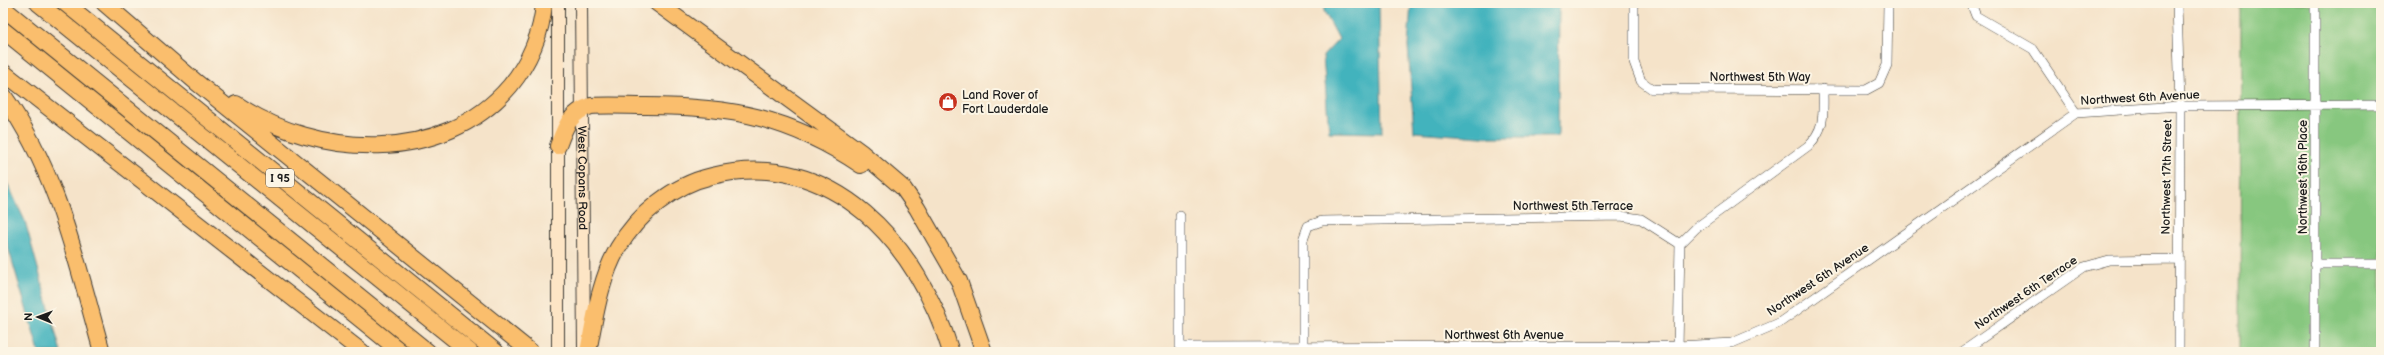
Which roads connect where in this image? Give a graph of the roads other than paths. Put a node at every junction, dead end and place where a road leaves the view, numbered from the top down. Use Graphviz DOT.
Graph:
graph roads {
  1 [pos="38,3"];
  2 [pos="65,3"];
  3 [pos="104,3"];
  4 [pos="544,3"];
  5 [pos="558,3"];
  6 [pos="581,3"];
  7 [pos="657,3"];
  8 [pos="1634,3"];
  9 [pos="1888,3"];
  10 [pos="1971,3"];
  11 [pos="2177,3"];
  12 [pos="2315,3"];
  13 [pos="3,8"];
  14 [pos="3,30"];
  15 [pos="156,46"];
  16 [pos="3,72"];
  17 [pos="1823,90"];
  18 [pos="3,95"];
  19 [pos="2381,105"];
  20 [pos="2180,106"];
  21 [pos="2315,106"];
  22 [pos="582,109"];
  23 [pos="2076,114"];
  24 [pos="558,146"];
  25 [pos="1180,216"];
  26 [pos="1680,244"];
  27 [pos="939,245"];
  28 [pos="2178,259"];
  29 [pos="2314,264"];
  30 [pos="2381,264"];
  31 [pos="1180,349"];
  32 [pos="1553,349"];
  33 [pos="1678,349"];
  34 [pos="1303,350"];
  35 [pos="1427,350"];
  36 [pos="102,352"];
  37 [pos="362,352"];
  38 [pos="401,352"];
  39 [pos="428,352"];
  40 [pos="470,352"];
  41 [pos="496,352"];
  42 [pos="531,352"];
  43 [pos="558,352"];
  44 [pos="584,352"];
  45 [pos="588,352"];
  46 [pos="951,352"];
  47 [pos="984,352"];
  48 [pos="1962,352"];
  49 [pos="2179,352"];
  50 [pos="2315,352"];
  1 -- 40 [label="highway"];
  2 -- 41 [label="highway, I 95"];
  3 -- 15 [label="highway"];
  4 -- 15 [label="highway"];
  5 -- 24 [label="main road, West Copans Road"];
  6 -- 22 [label="main road, West Copans Road"];
  7 -- 27 [label="highway"];
  8 -- 17 [label="street, Northwest 5th Way"];
  9 -- 17 [label="street, Northwest 5th Way"];
  10 -- 23 [label="street"];
  11 -- 20 [label="street, Northwest 17th Street"];
  12 -- 21 [label="street, Northwest 16th Place"];
  13 -- 39 [label="highway"];
  14 -- 38 [label="highway"];
  15 -- 42 [label="highway"];
  16 -- 37 [label="highway"];
  17 -- 26 [label="street"];
  18 -- 36 [label="highway"];
  19 -- 21 [label="street, Northwest 6th Avenue"];
  20 -- 21 [label="street, Northwest 6th Avenue"];
  20 -- 23 [label="street, Northwest 6th Avenue"];
  20 -- 28 [label="street, Northwest 17th Street"];
  21 -- 29 [label="street, Northwest 16th Place"];
  22 -- 24 [label="highway"];
  22 -- 27 [label="highway"];
  22 -- 44 [label="main road, West Copans Road"];
  23 -- 33 [label="street, Northwest 6th Avenue"];
  24 -- 43 [label="main road, West Copans Road"];
  25 -- 31 [label="street"];
  26 -- 33 [label="street"];
  26 -- 34 [label="street, Northwest 5th Terrace"];
  27 -- 47 [label="highway"];
  28 -- 48 [label="street, Northwest 6th Terrace"];
  28 -- 49 [label="street, Northwest 17th Street"];
  29 -- 30 [label="street"];
  29 -- 50 [label="street, Northwest 16th Place"];
  31 -- 34 [label="street, Northwest 6th Avenue"];
  32 -- 33 [label="street, Northwest 6th Avenue"];
  32 -- 35 [label="street, Northwest 6th Avenue"];
  34 -- 35 [label="street, Northwest 6th Avenue"];
  45 -- 46 [label="highway"];
}
